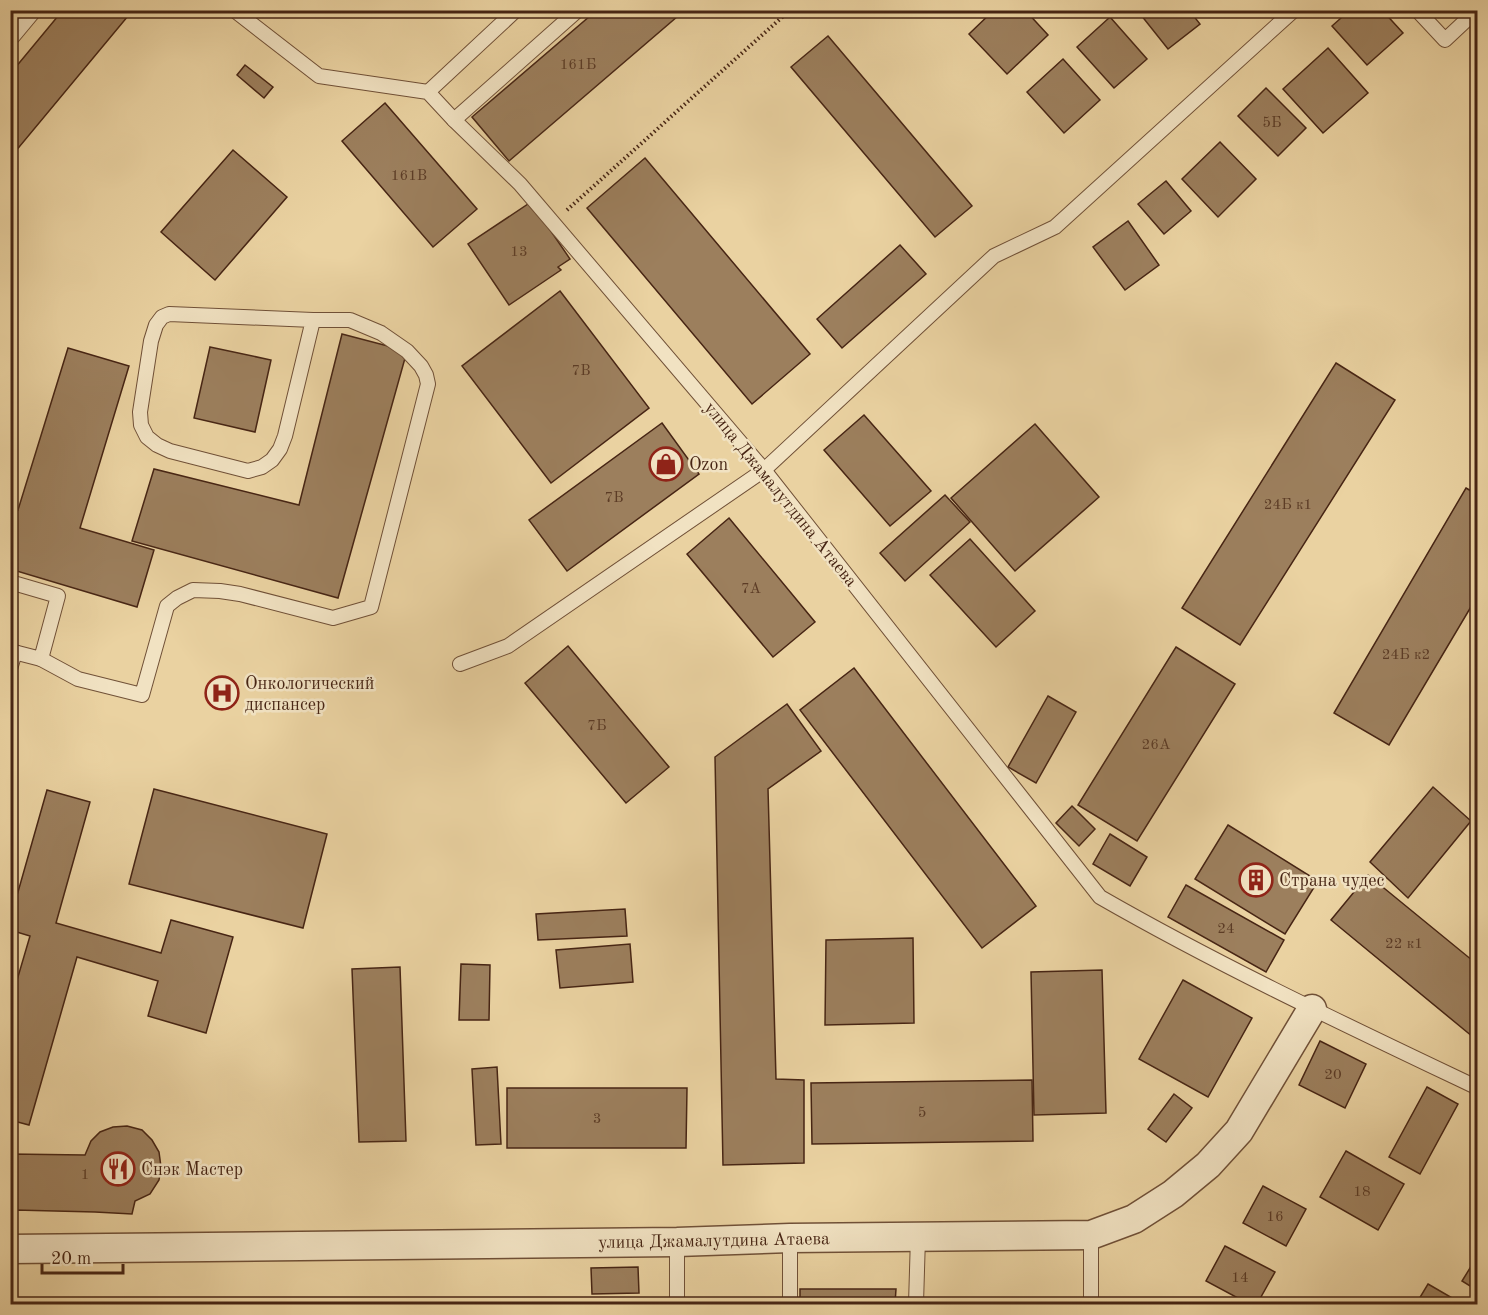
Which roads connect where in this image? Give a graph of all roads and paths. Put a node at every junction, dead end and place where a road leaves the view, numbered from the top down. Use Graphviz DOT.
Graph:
graph roads {
  1 [pos="35,10"];
  2 [pos="234,10"];
  3 [pos="516,10"];
  4 [pos="578,10"];
  5 [pos="790,10"];
  6 [pos="1294,10"];
  7 [pos="1417,10"];
  8 [pos="1477,10"];
  9 [pos="10,40"];
  10 [pos="428,92"];
  11 [pos="454,120"];
  12 [pos="553,222"];
  13 [pos="313,320"];
  14 [pos="764,470"];
  15 [pos="10,582"];
  16 [pos="13,651"];
  17 [pos="41,659"];
  18 [pos="460,664"];
  19 [pos="10,669"];
  20 [pos="1312,1009"];
  21 [pos="1478,1088"];
  22 [pos="1092,1235"];
  23 [pos="918,1237"];
  24 [pos="790,1238"];
  25 [pos="677,1242"];
  26 [pos="10,1249"];
  27 [pos="677,1305"];
  28 [pos="790,1305"];
  29 [pos="916,1305"];
  30 [pos="1091,1305"];
  1 -- 9 [label="lane"];
  2 -- 10 [label="lane"];
  3 -- 10 [label="lane"];
  4 -- 11 [label="lane"];
  5 -- 12 [label="path"];
  6 -- 14 [label="lane"];
  7 -- 8 [label="lane"];
  10 -- 11 [label="lane, улица Джамалутдина Атаева"];
  11 -- 12 [label="lane, улица Джамалутдина Атаева"];
  12 -- 14 [label="lane, улица Джамалутдина Атаева"];
  13 -- 13 [label="lane"];
  13 -- 17 [label="lane"];
  14 -- 18 [label="lane"];
  14 -- 20 [label="lane, улица Джамалутдина Атаева"];
  15 -- 17 [label="lane"];
  16 -- 17 [label="lane"];
  16 -- 19 [label="lane"];
  20 -- 21 [label="lane, улица Джамалутдина Атаева"];
  20 -- 22 [label="street, улица Джамалутдина Атаева"];
  22 -- 23 [label="street, улица Джамалутдина Атаева"];
  22 -- 30 [label="lane"];
  23 -- 24 [label="street, улица Джамалутдина Атаева"];
  23 -- 29 [label="lane"];
  24 -- 25 [label="street, улица Джамалутдина Атаева"];
  24 -- 28 [label="lane"];
  25 -- 26 [label="street, улица Джамалутдина Атаева"];
  25 -- 27 [label="lane"];
}
